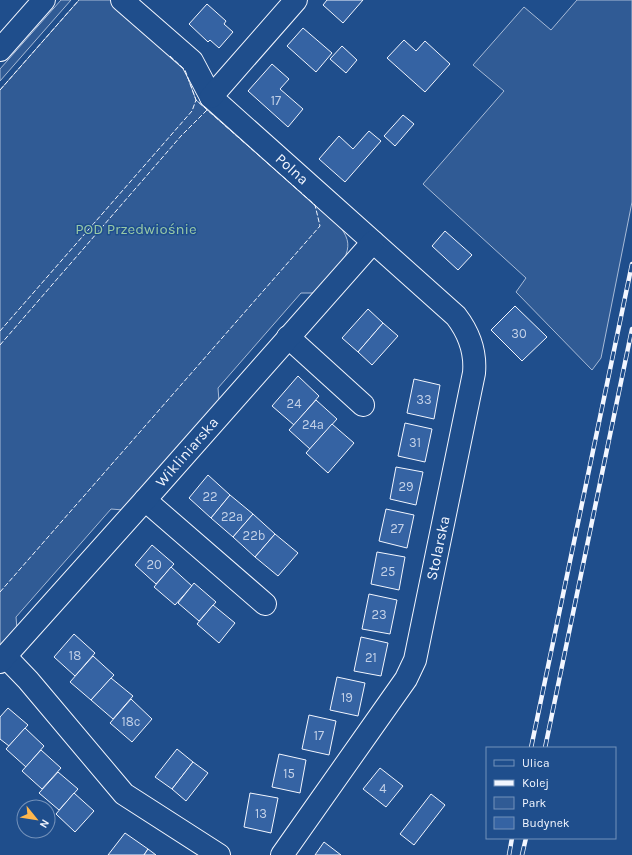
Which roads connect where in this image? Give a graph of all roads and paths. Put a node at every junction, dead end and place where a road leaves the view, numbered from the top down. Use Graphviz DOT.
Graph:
graph roads {
  1 [pos="44,0"];
  2 [pos="122,0"];
  3 [pos="296,0"];
  4 [pos="0,50"];
  5 [pos="210,97"];
  6 [pos="373,242"];
  7 [pos="288,336"];
  8 [pos="363,406"];
  9 [pos="145,500"];
  10 [pos="265,604"];
  11 [pos="2,659"];
  12 [pos="219,855"];
  13 [pos="282,855"];
  1 -- 4 [label="street"];
  2 -- 5 [label="street, Polna"];
  3 -- 5 [label="street"];
  5 -- 6 [label="street, Polna"];
  6 -- 7 [label="street, Wikliniarska"];
  6 -- 13 [label="street, Stolarska"];
  7 -- 8 [label="street"];
  7 -- 9 [label="street, Wikliniarska"];
  9 -- 10 [label="street"];
  9 -- 11 [label="street, Wikliniarska"];
  11 -- 12 [label="street"];
}
